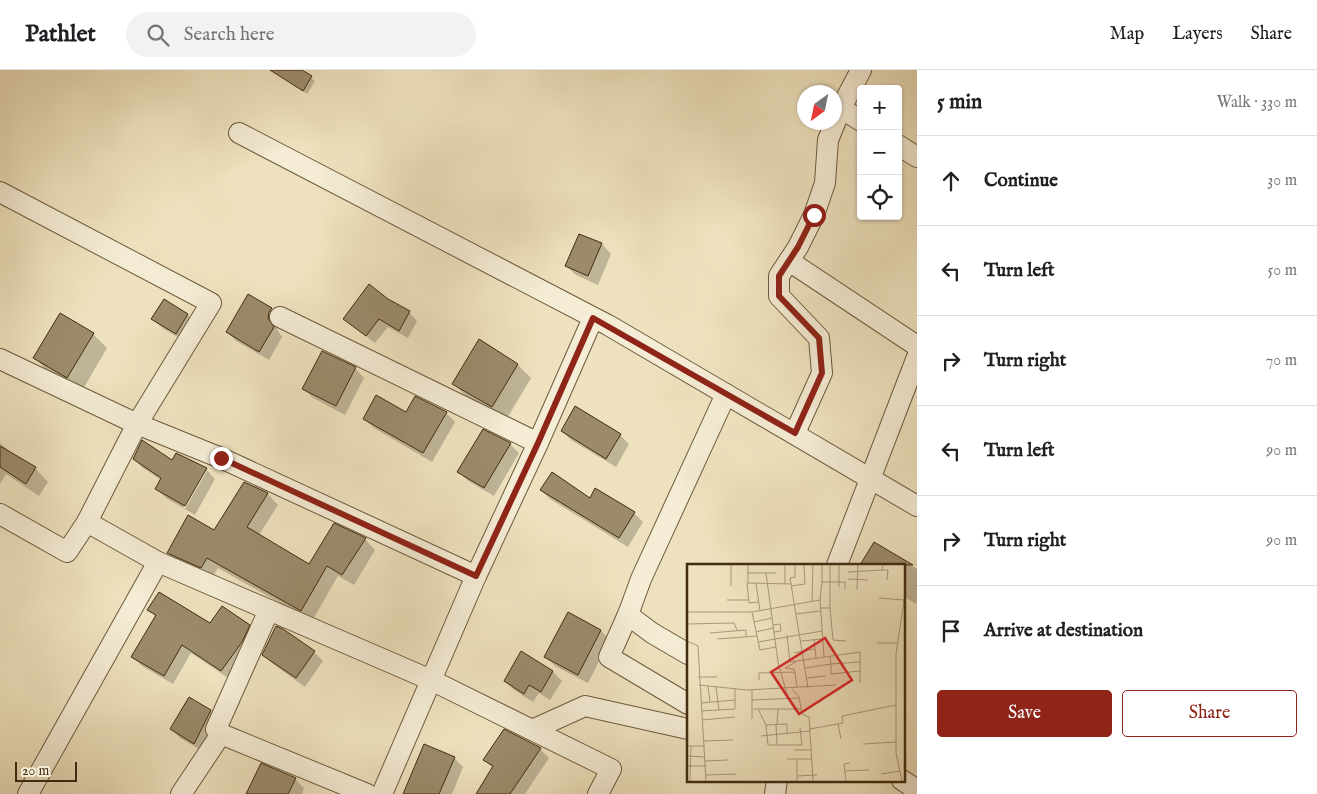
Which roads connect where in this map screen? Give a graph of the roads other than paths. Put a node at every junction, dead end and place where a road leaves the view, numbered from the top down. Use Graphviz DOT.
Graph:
graph roads {
  1 [pos="861,70"];
  2 [pos="842,106"];
  3 [pos="842,109"];
  4 [pos="857,118"];
  5 [pos="832,130"];
  6 [pos="239,133"];
  7 [pos="902,148"];
  8 [pos="917,157"];
  9 [pos="0,192"];
  10 [pos="789,261"];
  11 [pos="280,317"];
  12 [pos="593,318"];
  13 [pos="917,346"];
  14 [pos="917,357"];
  15 [pos="0,359"];
  16 [pos="726,394"];
  17 [pos="137,424"];
  18 [pos="795,433"];
  19 [pos="538,443"];
  20 [pos="870,477"];
  21 [pos="917,506"];
  22 [pos="0,514"];
  23 [pos="87,522"];
  24 [pos="158,562"];
  25 [pos="837,564"];
  26 [pos="476,576"];
  27 [pos="269,610"];
  28 [pos="628,612"];
  29 [pos="687,653"];
  30 [pos="430,680"];
  31 [pos="687,703"];
  32 [pos="687,729"];
  33 [pos="532,730"];
  34 [pos="221,734"];
  35 [pos="904,781"];
  36 [pos="917,790"];
  37 [pos="29,794"];
  38 [pos="181,794"];
  39 [pos="367,794"];
  40 [pos="382,794"];
  41 [pos="598,794"];
  1 -- 2 [label="street"];
  3 -- 4 [label="street"];
  5 -- 10 [label="street"];
  6 -- 12 [label="street"];
  7 -- 8 [label="street"];
  9 -- 17 [label="street"];
  10 -- 13 [label="street"];
  10 -- 18 [label="street"];
  11 -- 19 [label="street"];
  12 -- 16 [label="street"];
  12 -- 19 [label="street"];
  14 -- 20 [label="street"];
  15 -- 17 [label="street"];
  16 -- 18 [label="street"];
  16 -- 28 [label="street"];
  17 -- 23 [label="street"];
  17 -- 26 [label="street"];
  18 -- 20 [label="street"];
  19 -- 26 [label="street"];
  20 -- 21 [label="street"];
  20 -- 25 [label="street"];
  22 -- 23 [label="street"];
  23 -- 24 [label="street"];
  24 -- 27 [label="street"];
  24 -- 37 [label="street"];
  26 -- 30 [label="street"];
  27 -- 30 [label="street"];
  27 -- 34 [label="street"];
  28 -- 29 [label="street"];
  28 -- 31 [label="street"];
  30 -- 33 [label="street"];
  30 -- 40 [label="street"];
  32 -- 33 [label="street"];
  33 -- 41 [label="street"];
  34 -- 38 [label="street"];
  34 -- 39 [label="street"];
  35 -- 36 [label="street"];
}
